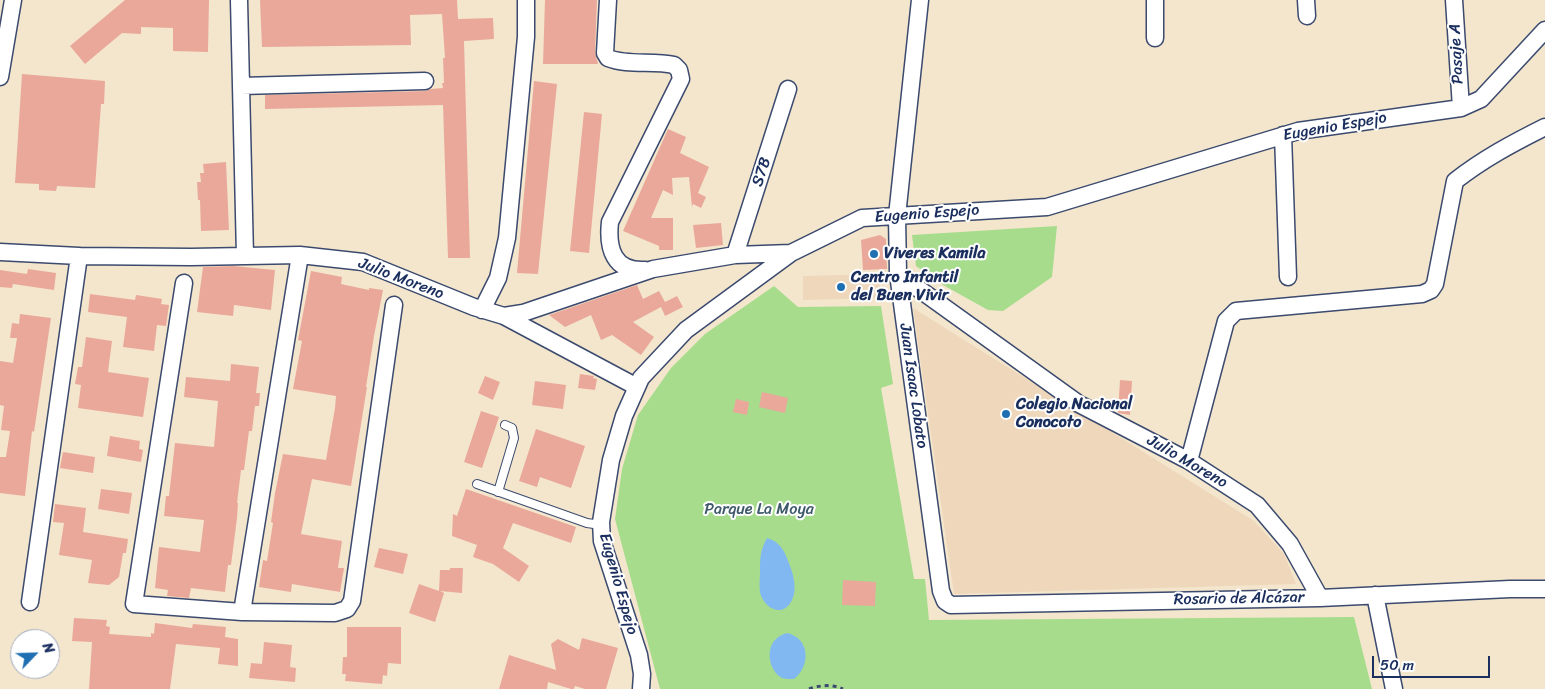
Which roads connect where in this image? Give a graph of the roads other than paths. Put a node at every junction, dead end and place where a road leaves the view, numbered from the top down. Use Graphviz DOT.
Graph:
graph roads {
  1 [pos="13,0"];
  2 [pos="239,0"];
  3 [pos="526,0"];
  4 [pos="608,0"];
  5 [pos="920,0"];
  6 [pos="1155,0"];
  7 [pos="1454,0"];
  8 [pos="1545,30"];
  9 [pos="1155,38"];
  10 [pos="0,77"];
  11 [pos="425,81"];
  12 [pos="241,86"];
  13 [pos="788,89"];
  14 [pos="1461,108"];
  15 [pos="1545,128"];
  16 [pos="1283,135"];
  17 [pos="897,216"];
  18 [pos="0,252"];
  19 [pos="791,253"];
  20 [pos="300,255"];
  21 [pos="735,255"];
  22 [pos="79,256"];
  23 [pos="245,256"];
  24 [pos="653,269"];
  25 [pos="898,274"];
  26 [pos="1288,278"];
  27 [pos="184,284"];
  28 [pos="394,305"];
  29 [pos="482,310"];
  30 [pos="504,316"];
  31 [pos="637,387"];
  32 [pos="505,425"];
  33 [pos="1189,461"];
  34 [pos="477,484"];
  35 [pos="498,492"];
  36 [pos="601,526"];
  37 [pos="1545,590"];
  38 [pos="941,591"];
  39 [pos="1375,595"];
  40 [pos="1320,598"];
  41 [pos="30,602"];
  42 [pos="242,612"];
  43 [pos="641,689"];
  44 [pos="1394,689"];
  1 -- 10 [label="street"];
  2 -- 12 [label="street"];
  3 -- 29 [label="street"];
  4 -- 24 [label="street"];
  5 -- 17 [label="street, Juan Isaac Lobato"];
  6 -- 9 [label="street"];
  7 -- 14 [label="street, Pasaje A"];
  8 -- 14 [label="street, Eugenio Espejo"];
  11 -- 12 [label="street"];
  12 -- 23 [label="street"];
  13 -- 21 [label="street, S7B"];
  14 -- 16 [label="street, Eugenio Espejo"];
  15 -- 33 [label="street"];
  16 -- 17 [label="street, Eugenio Espejo"];
  16 -- 26 [label="street"];
  17 -- 19 [label="street, Eugenio Espejo"];
  17 -- 25 [label="street, Juan Isaac Lobato"];
  18 -- 22 [label="street, Julio Moreno"];
  19 -- 21 [label="street, Julio Moreno"];
  19 -- 31 [label="street, Eugenio Espejo"];
  20 -- 23 [label="street, Julio Moreno"];
  20 -- 29 [label="street, Julio Moreno"];
  20 -- 42 [label="street"];
  21 -- 24 [label="street, Julio Moreno"];
  22 -- 23 [label="street, Julio Moreno"];
  22 -- 41 [label="street"];
  24 -- 30 [label="street, Julio Moreno"];
  25 -- 33 [label="street, Julio Moreno"];
  25 -- 38 [label="street, Juan Isaac Lobato"];
  27 -- 42 [label="street"];
  28 -- 42 [label="street"];
  29 -- 30 [label="street, Julio Moreno"];
  30 -- 31 [label="street"];
  31 -- 36 [label="street, Eugenio Espejo"];
  32 -- 35 [label="lane"];
  33 -- 40 [label="street, Julio Moreno"];
  34 -- 35 [label="lane"];
  35 -- 36 [label="lane"];
  36 -- 43 [label="street, Eugenio Espejo"];
  37 -- 39 [label="street, Rosario de Alcázar"];
  38 -- 40 [label="street, Rosario de Alcázar"];
  39 -- 40 [label="street, Rosario de Alcázar"];
  39 -- 44 [label="street"];
}
